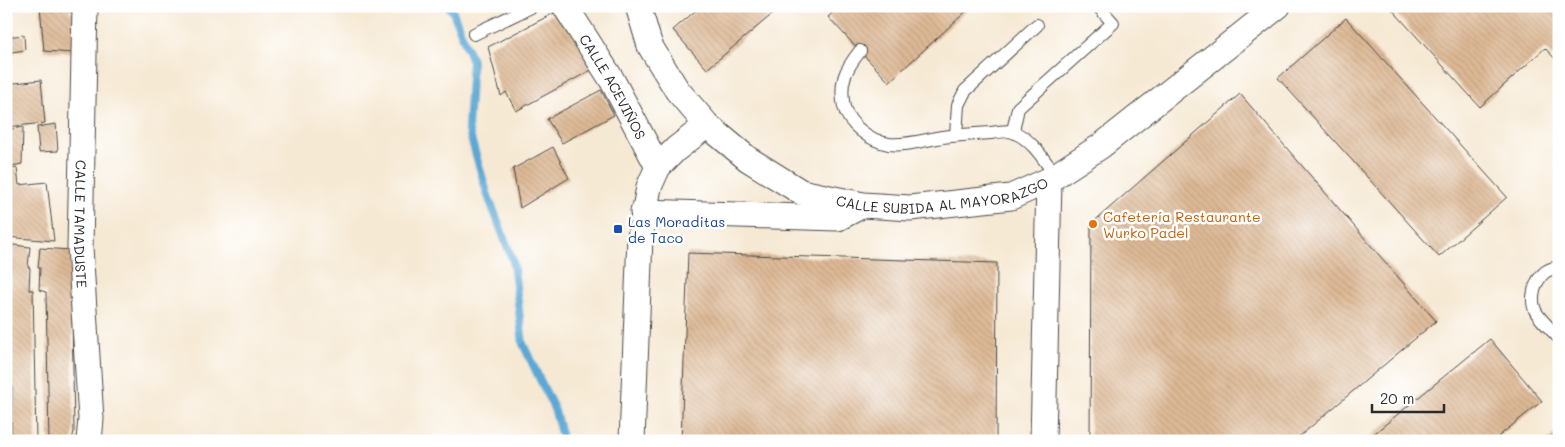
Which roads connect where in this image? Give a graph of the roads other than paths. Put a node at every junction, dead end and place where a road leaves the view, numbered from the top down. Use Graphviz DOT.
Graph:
graph roads {
  1 [pos="85,6"];
  2 [pos="533,6"];
  3 [pos="565,6"];
  4 [pos="638,6"];
  5 [pos="1098,6"];
  6 [pos="1278,6"];
  7 [pos="1037,25"];
  8 [pos="474,34"];
  9 [pos="860,51"];
  10 [pos="707,125"];
  11 [pos="1013,132"];
  12 [pos="956,135"];
  13 [pos="658,167"];
  14 [pos="1052,178"];
  15 [pos="863,206"];
  16 [pos="644,212"];
  17 [pos="1559,268"];
  18 [pos="1559,338"];
  19 [pos="89,441"];
  20 [pos="632,441"];
  21 [pos="1043,441"];
  1 -- 19 [label="street, CALLE TAMADUSTE"];
  2 -- 8 [label="lane"];
  3 -- 13 [label="street, CALLE ACEVIÑOS"];
  4 -- 10 [label="street, CALLE SUBIDA AL MAYORAZGO"];
  5 -- 11 [label="lane"];
  6 -- 14 [label="street, CALLE SUBIDA AL MAYORAZGO"];
  7 -- 12 [label="lane"];
  9 -- 12 [label="lane"];
  10 -- 13 [label="street"];
  10 -- 15 [label="street, CALLE SUBIDA AL MAYORAZGO"];
  11 -- 12 [label="lane"];
  11 -- 14 [label="lane"];
  13 -- 16 [label="street"];
  14 -- 15 [label="street, CALLE SUBIDA AL MAYORAZGO"];
  14 -- 21 [label="street"];
  15 -- 16 [label="street"];
  16 -- 20 [label="street"];
  17 -- 18 [label="lane"];
}
